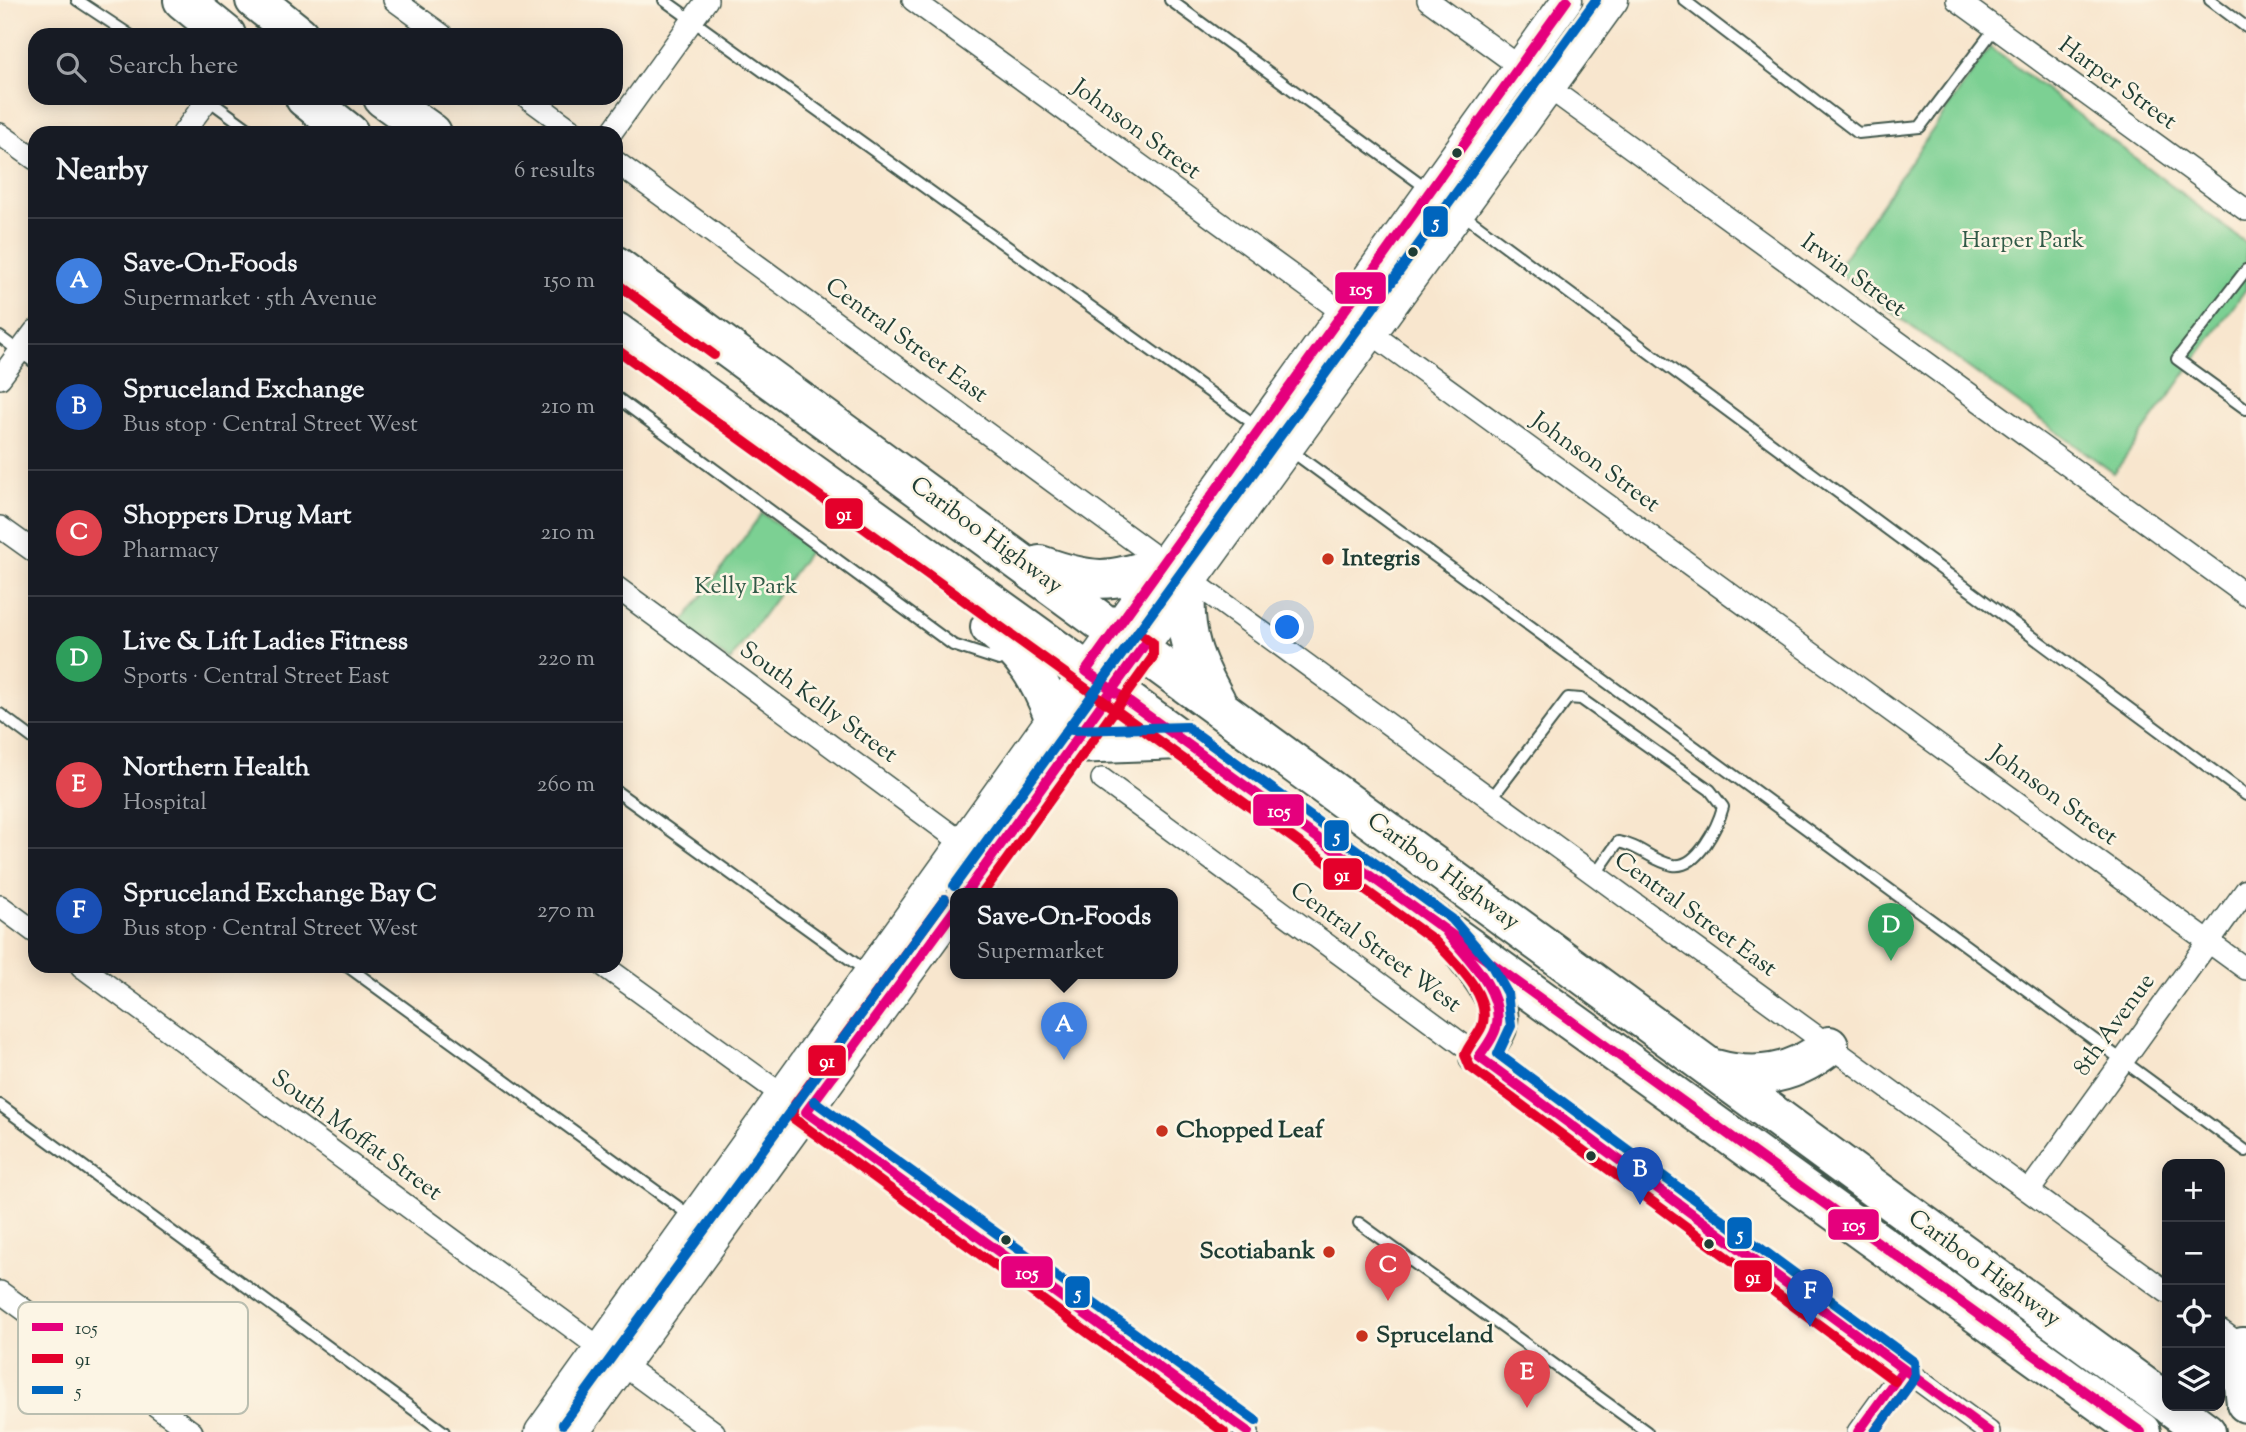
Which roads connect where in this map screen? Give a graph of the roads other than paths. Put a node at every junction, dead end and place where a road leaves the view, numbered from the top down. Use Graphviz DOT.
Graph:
graph roads {
  1 [pos="77,0"];
  2 [pos="183,0"];
  3 [pos="256,0"];
  4 [pos="394,0"];
  5 [pos="664,0"];
  6 [pos="707,0"];
  7 [pos="913,0"];
  8 [pos="1170,0"];
  9 [pos="1427,0"];
  10 [pos="1567,0"];
  11 [pos="1613,0"];
  12 [pos="1685,0"];
  13 [pos="1958,0"];
  14 [pos="2210,0"];
  15 [pos="692,21"];
  16 [pos="1995,27"];
  17 [pos="2246,27"];
  18 [pos="119,28"];
  19 [pos="217,28"];
  20 [pos="290,28"];
  21 [pos="432,28"];
  22 [pos="1520,66"];
  23 [pos="1549,87"];
  24 [pos="203,105"];
  25 [pos="215,105"];
  26 [pos="314,105"];
  27 [pos="393,105"];
  28 [pos="538,105"];
  29 [pos="188,126"];
  30 [pos="244,126"];
  31 [pos="340,126"];
  32 [pos="422,126"];
  33 [pos="566,126"];
  34 [pos="616,126"];
  35 [pos="0,134"];
  36 [pos="28,154"];
  37 [pos="623,167"];
  38 [pos="1430,191"];
  39 [pos="2246,211"];
  40 [pos="1459,212"];
  41 [pos="2246,270"];
  42 [pos="623,271"];
  43 [pos="1343,313"];
  44 [pos="1371,333"];
  45 [pos="0,337"];
  46 [pos="623,337"];
  47 [pos="27,357"];
  48 [pos="0,378"];
  49 [pos="623,402"];
  50 [pos="720,408"];
  51 [pos="2246,409"];
  52 [pos="1260,428"];
  53 [pos="1288,448"];
  54 [pos="0,527"];
  55 [pos="28,547"];
  56 [pos="1012,555"];
  57 [pos="1176,574"];
  58 [pos="623,592"];
  59 [pos="2246,595"];
  60 [pos="999,660"];
  61 [pos="1116,664"];
  62 [pos="1221,709"];
  63 [pos="0,714"];
  64 [pos="1063,731"];
  65 [pos="28,735"];
  66 [pos="1181,740"];
  67 [pos="1102,779"];
  68 [pos="2246,795"];
  69 [pos="623,796"];
  70 [pos="1491,799"];
  71 [pos="963,843"];
  72 [pos="989,861"];
  73 [pos="1595,875"];
  74 [pos="969,888"];
  75 [pos="2246,890"];
  76 [pos="0,906"];
  77 [pos="950,915"];
  78 [pos="28,927"];
  79 [pos="1444,930"];
  80 [pos="2208,941"];
  81 [pos="1546,948"];
  82 [pos="2246,969"];
  83 [pos="869,972"];
  84 [pos="91,973"];
  85 [pos="357,973"];
  86 [pos="614,973"];
  87 [pos="1829,1046"];
  88 [pos="1479,1057"];
  89 [pos="2121,1061"];
  90 [pos="1709,1068"];
  91 [pos="782,1096"];
  92 [pos="0,1105"];
  93 [pos="806,1112"];
  94 [pos="2246,1151"];
  95 [pos="2029,1191"];
  96 [pos="694,1219"];
  97 [pos="1359,1223"];
  98 [pos="2162,1288"];
  99 [pos="0,1292"];
  100 [pos="18,1305"];
  101 [pos="2236,1342"];
  102 [pos="612,1357"];
  103 [pos="1903,1370"];
  104 [pos="2162,1400"];
  105 [pos="2246,1403"];
  106 [pos="2177,1411"];
  107 [pos="167,1414"];
  108 [pos="192,1432"];
  109 [pos="444,1432"];
  110 [pos="540,1432"];
  111 [pos="574,1432"];
  112 [pos="714,1432"];
  113 [pos="1248,1432"];
  114 [pos="1647,1432"];
  115 [pos="1858,1432"];
  116 [pos="1989,1432"];
  117 [pos="2141,1432"];
  118 [pos="2207,1432"];
  1 -- 18 [label="lane"];
  2 -- 19 [label="highway"];
  3 -- 20 [label="highway"];
  4 -- 21 [label="street"];
  5 -- 15 [label="lane"];
  6 -- 15 [label="street"];
  7 -- 43 [label="street, Johnson Street"];
  8 -- 38 [label="lane"];
  9 -- 22 [label="street, Irwin Street"];
  10 -- 22 [label="main road"];
  11 -- 23 [label="main road"];
  12 -- 16 [label="lane"];
  13 -- 16 [label="street, Harper Street"];
  14 -- 17 [label="lane"];
  15 -- 34 [label="street"];
  15 -- 52 [label="lane"];
  16 -- 39 [label="street, Harper Street"];
  22 -- 23 [label="street, Irwin Street"];
  22 -- 38 [label="main road"];
  23 -- 40 [label="main road"];
  23 -- 59 [label="street, Irwin Street"];
  24 -- 29 [label="street"];
  25 -- 30 [label="lane"];
  26 -- 31 [label="highway"];
  27 -- 32 [label="highway"];
  28 -- 33 [label="street"];
  35 -- 36 [label="street"];
  37 -- 57 [label="street, Central Street East"];
  38 -- 43 [label="main road"];
  40 -- 44 [label="main road"];
  40 -- 68 [label="lane"];
  41 -- 51 [label="lane"];
  42 -- 56 [label="highway, Cariboo Highway"];
  43 -- 44 [label="street, Johnson Street"];
  43 -- 52 [label="main road"];
  44 -- 53 [label="main road"];
  44 -- 80 [label="street, Johnson Street"];
  45 -- 47 [label="lane"];
  46 -- 50 [label="highway, Cariboo Highway"];
  47 -- 48 [label="street"];
  49 -- 60 [label="lane"];
  50 -- 61 [label="highway, Cariboo Highway"];
  50 -- 64 [label="highway"];
  52 -- 57 [label="main road"];
  53 -- 57 [label="main road"];
  53 -- 89 [label="lane"];
  54 -- 55 [label="street"];
  56 -- 57 [label="highway"];
  56 -- 61 [label="highway, Cariboo Highway"];
  57 -- 61 [label="main road"];
  57 -- 62 [label="highway"];
  57 -- 70 [label="street, Central Street East"];
  58 -- 71 [label="street, South Kelly Street"];
  61 -- 62 [label="highway, Cariboo Highway"];
  61 -- 64 [label="main road"];
  61 -- 66 [label="highway, Cariboo Highway"];
  61 -- 81 [label="highway"];
  62 -- 81 [label="highway, Cariboo Highway"];
  63 -- 65 [label="lane"];
  64 -- 66 [label="highway"];
  64 -- 71 [label="main road"];
  64 -- 72 [label="main road"];
  66 -- 79 [label="highway, Cariboo Highway"];
  67 -- 88 [label="street, Central Street West"];
  69 -- 83 [label="lane"];
  70 -- 73 [label="street, Central Street East"];
  70 -- 73 [label="lane"];
  71 -- 72 [label="street, South Kelly Street"];
  71 -- 83 [label="main road"];
  72 -- 74 [label="main road"];
  73 -- 87 [label="street, Central Street East"];
  75 -- 80 [label="street, 8th Avenue"];
  76 -- 78 [label="street"];
  77 -- 93 [label="main road"];
  79 -- 88 [label="highway"];
  79 -- 117 [label="highway, Cariboo Highway"];
  80 -- 82 [label="street, Johnson Street"];
  80 -- 89 [label="street, 8th Avenue"];
  81 -- 90 [label="highway, Cariboo Highway"];
  83 -- 91 [label="main road"];
  84 -- 102 [label="street, South Moffat Street"];
  85 -- 96 [label="lane"];
  86 -- 91 [label="street"];
  87 -- 90 [label="highway"];
  87 -- 95 [label="street, Central Street East"];
  88 -- 103 [label="street, Central Street West"];
  89 -- 94 [label="lane"];
  89 -- 95 [label="street, 8th Avenue"];
  90 -- 104 [label="highway, Cariboo Highway"];
  91 -- 93 [label="street"];
  91 -- 96 [label="main road"];
  92 -- 109 [label="lane"];
  93 -- 102 [label="main road"];
  93 -- 113 [label="street"];
  95 -- 98 [label="street, Central Street East"];
  96 -- 102 [label="main road"];
  97 -- 114 [label="lane"];
  99 -- 100 [label="street"];
  101 -- 105 [label="highway"];
  102 -- 110 [label="main road"];
  102 -- 111 [label="main road"];
  102 -- 112 [label="street, South Moffat Street"];
  103 -- 115 [label="street"];
  103 -- 116 [label="street, Central Street West"];
  106 -- 118 [label="highway, Cariboo Highway"];
  107 -- 108 [label="street"];
}
